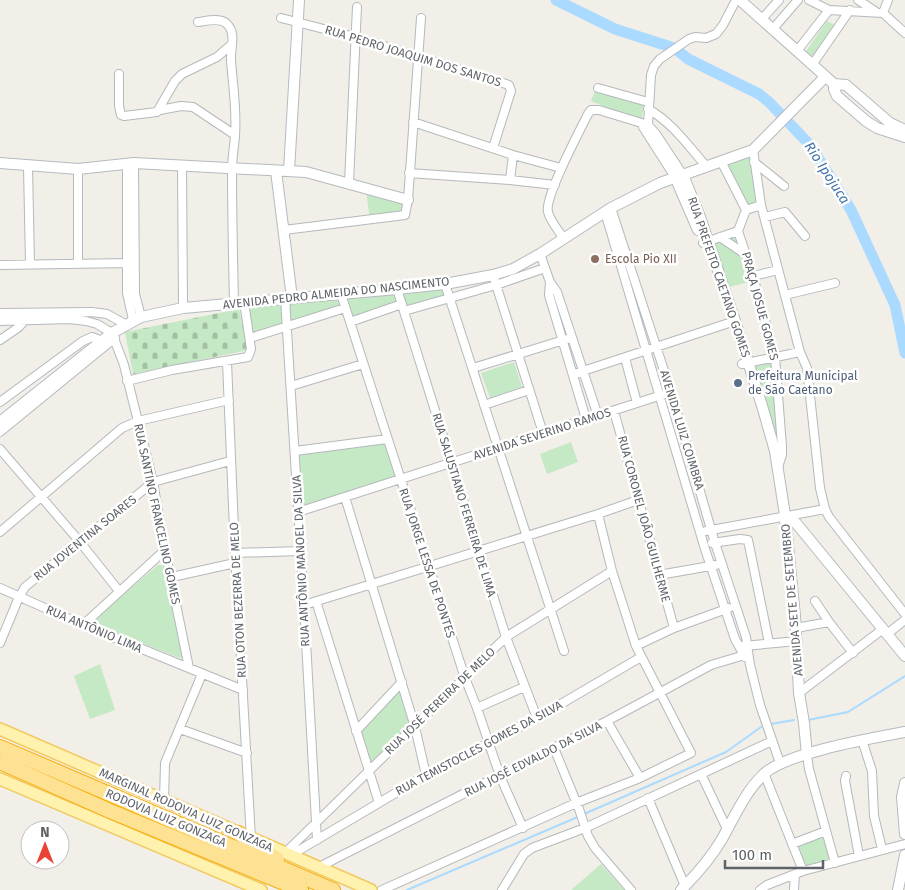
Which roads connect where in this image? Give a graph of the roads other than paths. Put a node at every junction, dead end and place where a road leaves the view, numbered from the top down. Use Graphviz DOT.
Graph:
graph roads {
  1 [pos="299,0"];
  2 [pos="736,0"];
  3 [pos="740,0"];
  4 [pos="779,0"];
  5 [pos="798,0"];
  6 [pos="808,0"];
  7 [pos="858,0"];
  8 [pos="888,0"];
  9 [pos="357,7"];
  10 [pos="829,10"];
  11 [pos="850,10"];
  12 [pos="880,13"];
  13 [pos="281,18"];
  14 [pos="421,18"];
  15 [pos="761,20"];
  16 [pos="298,21"];
  17 [pos="198,22"];
  18 [pos="772,30"];
  19 [pos="905,33"];
  20 [pos="356,37"];
  21 [pos="232,44"];
  22 [pos="797,51"];
  23 [pos="417,56"];
  24 [pos="812,65"];
  25 [pos="119,74"];
  26 [pos="825,77"];
  27 [pos="834,84"];
  28 [pos="598,88"];
  29 [pos="865,102"];
  30 [pos="648,105"];
  31 [pos="160,110"];
  32 [pos="857,113"];
  33 [pos="412,122"];
  34 [pos="644,126"];
  35 [pos="905,130"];
  36 [pos="235,136"];
  37 [pos="905,137"];
  38 [pos="493,148"];
  39 [pos="753,150"];
  40 [pos="513,155"];
  41 [pos="721,161"];
  42 [pos="754,162"];
  43 [pos="0,163"];
  44 [pos="130,163"];
  45 [pos="182,164"];
  46 [pos="28,166"];
  47 [pos="232,167"];
  48 [pos="707,167"];
  49 [pos="562,168"];
  50 [pos="78,169"];
  51 [pos="276,171"];
  52 [pos="289,171"];
  53 [pos="409,173"];
  54 [pos="679,176"];
  55 [pos="510,180"];
  56 [pos="349,183"];
  57 [pos="555,185"];
  58 [pos="784,186"];
  59 [pos="408,200"];
  60 [pos="762,205"];
  61 [pos="608,210"];
  62 [pos="746,210"];
  63 [pos="764,217"];
  64 [pos="284,230"];
  65 [pos="738,231"];
  66 [pos="720,236"];
  67 [pos="805,236"];
  68 [pos="564,239"];
  69 [pos="706,242"];
  70 [pos="540,254"];
  71 [pos="746,254"];
  72 [pos="78,263"];
  73 [pos="130,263"];
  74 [pos="30,264"];
  75 [pos="0,265"];
  76 [pos="630,265"];
  77 [pos="545,268"];
  78 [pos="622,268"];
  79 [pos="778,270"];
  80 [pos="753,276"];
  81 [pos="494,280"];
  82 [pos="835,283"];
  83 [pos="445,284"];
  84 [pos="398,289"];
  85 [pos="341,294"];
  86 [pos="785,295"];
  87 [pos="450,297"];
  88 [pos="288,298"];
  89 [pos="238,303"];
  90 [pos="183,308"];
  91 [pos="345,308"];
  92 [pos="403,308"];
  93 [pos="0,313"];
  94 [pos="25,317"];
  95 [pos="133,320"];
  96 [pos="0,321"];
  97 [pos="350,322"];
  98 [pos="732,322"];
  99 [pos="287,327"];
  100 [pos="113,336"];
  101 [pos="250,338"];
  102 [pos="568,339"];
  103 [pos="0,340"];
  104 [pos="100,340"];
  105 [pos="657,347"];
  106 [pos="646,350"];
  107 [pos="800,352"];
  108 [pos="518,354"];
  109 [pos="775,357"];
  110 [pos="625,358"];
  111 [pos="227,362"];
  112 [pos="746,363"];
  113 [pos="364,364"];
  114 [pos="473,368"];
  115 [pos="582,372"];
  116 [pos="574,374"];
  117 [pos="127,381"];
  118 [pos="291,386"];
  119 [pos="529,390"];
  120 [pos="671,392"];
  121 [pos="660,396"];
  122 [pos="229,400"];
  123 [pos="0,402"];
  124 [pos="637,403"];
  125 [pos="484,405"];
  126 [pos="614,411"];
  127 [pos="598,416"];
  128 [pos="586,419"];
  129 [pos="138,421"];
  130 [pos="0,422"];
  131 [pos="781,429"];
  132 [pos="766,431"];
  133 [pos="0,432"];
  134 [pos="543,433"];
  135 [pos="387,439"];
  136 [pos="498,448"];
  137 [pos="0,449"];
  138 [pos="295,451"];
  139 [pos="230,460"];
  140 [pos="452,463"];
  141 [pos="777,472"];
  142 [pos="400,480"];
  143 [pos="153,482"];
  144 [pos="345,497"];
  145 [pos="41,498"];
  146 [pos="638,500"];
  147 [pos="825,509"];
  148 [pos="298,512"];
  149 [pos="598,514"];
  150 [pos="785,518"];
  151 [pos="711,530"];
  152 [pos="0,532"];
  153 [pos="700,532"];
  154 [pos="526,536"];
  155 [pos="80,542"];
  156 [pos="715,543"];
  157 [pos="704,545"];
  158 [pos="165,550"];
  159 [pos="301,551"];
  160 [pos="479,551"];
  161 [pos="235,552"];
  162 [pos="236,563"];
  163 [pos="721,563"];
  164 [pos="711,566"];
  165 [pos="428,567"];
  166 [pos="612,571"];
  167 [pos="659,575"];
  168 [pos="172,577"];
  169 [pos="371,584"];
  170 [pos="0,588"];
  171 [pos="119,591"];
  172 [pos="19,596"];
  173 [pos="815,601"];
  174 [pos="316,602"];
  175 [pos="304,605"];
  176 [pos="736,606"];
  177 [pos="550,610"];
  178 [pos="726,610"];
  179 [pos="905,614"];
  180 [pos="905,620"];
  181 [pos="829,622"];
  182 [pos="83,625"];
  183 [pos="674,628"];
  184 [pos="796,628"];
  185 [pos="885,632"];
  186 [pos="506,637"];
  187 [pos="797,641"];
  188 [pos="0,643"];
  189 [pos="769,643"];
  190 [pos="636,646"];
  191 [pos="744,650"];
  192 [pos="564,651"];
  193 [pos="853,653"];
  194 [pos="905,656"];
  195 [pos="641,657"];
  196 [pos="189,668"];
  197 [pos="202,674"];
  198 [pos="464,678"];
  199 [pos="402,682"];
  200 [pos="524,687"];
  201 [pos="243,690"];
  202 [pos="660,693"];
  203 [pos="799,694"];
  204 [pos="477,708"];
  205 [pos="538,718"];
  206 [pos="607,721"];
  207 [pos="415,727"];
  208 [pos="180,728"];
  209 [pos="0,729"];
  210 [pos="356,731"];
  211 [pos="905,732"];
  212 [pos="0,736"];
  213 [pos="862,740"];
  214 [pos="772,741"];
  215 [pos="489,744"];
  216 [pos="0,747"];
  217 [pos="554,748"];
  218 [pos="247,753"];
  219 [pos="807,755"];
  220 [pos="0,762"];
  221 [pos="780,763"];
  222 [pos="369,771"];
  223 [pos="0,772"];
  224 [pos="764,773"];
  225 [pos="701,774"];
  226 [pos="426,775"];
  227 [pos="500,776"];
  228 [pos="846,776"];
  229 [pos="640,778"];
  230 [pos="0,779"];
  231 [pos="78,780"];
  232 [pos="905,783"];
  233 [pos="648,798"];
  234 [pos="164,801"];
  235 [pos="379,803"];
  236 [pos="578,806"];
  237 [pos="110,811"];
  238 [pos="316,823"];
  239 [pos="584,825"];
  240 [pos="523,828"];
  241 [pos="728,829"];
  242 [pos="826,831"];
  243 [pos="905,834"];
  244 [pos="245,836"];
  245 [pos="317,840"];
  246 [pos="792,844"];
  247 [pos="905,844"];
  248 [pos="882,849"];
  249 [pos="288,854"];
  250 [pos="905,855"];
  251 [pos="859,856"];
  252 [pos="835,863"];
  253 [pos="319,867"];
  254 [pos="803,871"];
  255 [pos="795,874"];
  256 [pos="304,885"];
  257 [pos="683,888"];
  258 [pos="261,890"];
  259 [pos="332,890"];
  260 [pos="371,890"];
  261 [pos="382,890"];
  262 [pos="502,890"];
  263 [pos="631,890"];
  264 [pos="760,890"];
  265 [pos="794,890"];
  266 [pos="898,890"];
  1 -- 16 [label="street"];
  2 -- 30 [label="street"];
  3 -- 15 [label="street"];
  4 -- 15 [label="street"];
  5 -- 18 [label="street"];
  6 -- 10 [label="street"];
  7 -- 12 [label="street"];
  8 -- 12 [label="street"];
  9 -- 20 [label="street"];
  10 -- 11 [label="street"];
  10 -- 22 [label="street"];
  11 -- 12 [label="street"];
  11 -- 24 [label="street"];
  12 -- 19 [label="street"];
  13 -- 16 [label="street, RUA PEDRO JOAQUIM DOS SANTOS"];
  14 -- 23 [label="street"];
  15 -- 18 [label="street"];
  16 -- 20 [label="street, RUA PEDRO JOAQUIM DOS SANTOS"];
  16 -- 52 [label="street"];
  17 -- 21 [label="street"];
  18 -- 22 [label="street"];
  20 -- 23 [label="street, RUA PEDRO JOAQUIM DOS SANTOS"];
  20 -- 56 [label="street"];
  21 -- 31 [label="street"];
  21 -- 36 [label="street"];
  22 -- 24 [label="street"];
  23 -- 33 [label="street"];
  23 -- 38 [label="street, RUA PEDRO JOAQUIM DOS SANTOS"];
  24 -- 26 [label="street"];
  25 -- 31 [label="street"];
  26 -- 27 [label="street"];
  26 -- 39 [label="street"];
  27 -- 29 [label="street"];
  27 -- 32 [label="street"];
  28 -- 30 [label="street"];
  29 -- 32 [label="street"];
  29 -- 35 [label="street"];
  30 -- 34 [label="street"];
  30 -- 48 [label="street"];
  31 -- 36 [label="street"];
  32 -- 37 [label="street"];
  33 -- 38 [label="street"];
  33 -- 53 [label="street"];
  34 -- 49 [label="street"];
  34 -- 54 [label="street, RUA PREFEITO CAETANO GOMES"];
  36 -- 47 [label="street"];
  38 -- 40 [label="street"];
  39 -- 41 [label="street, AVENIDA PEDRO ALMEIDA DO NASCIMENTO"];
  39 -- 42 [label="street"];
  40 -- 49 [label="street"];
  40 -- 55 [label="street"];
  41 -- 48 [label="street, AVENIDA PEDRO ALMEIDA DO NASCIMENTO"];
  41 -- 62 [label="street"];
  42 -- 58 [label="street"];
  42 -- 60 [label="street"];
  43 -- 46 [label="street"];
  44 -- 45 [label="street"];
  44 -- 50 [label="street"];
  44 -- 73 [label="street"];
  45 -- 47 [label="street"];
  45 -- 90 [label="street"];
  46 -- 50 [label="street"];
  46 -- 74 [label="street"];
  47 -- 51 [label="street"];
  47 -- 89 [label="street"];
  48 -- 54 [label="street, AVENIDA PEDRO ALMEIDA DO NASCIMENTO"];
  49 -- 57 [label="street"];
  50 -- 72 [label="street"];
  51 -- 52 [label="street"];
  51 -- 64 [label="street"];
  52 -- 56 [label="street"];
  53 -- 55 [label="street"];
  53 -- 59 [label="street"];
  54 -- 61 [label="street, AVENIDA PEDRO ALMEIDA DO NASCIMENTO"];
  54 -- 69 [label="street, RUA PREFEITO CAETANO GOMES"];
  55 -- 57 [label="street"];
  56 -- 59 [label="street"];
  57 -- 68 [label="street"];
  59 -- 64 [label="street"];
  60 -- 62 [label="street"];
  60 -- 63 [label="street"];
  61 -- 68 [label="street, AVENIDA PEDRO ALMEIDA DO NASCIMENTO"];
  61 -- 76 [label="street, AVENIDA LUIZ COIMBRA"];
  61 -- 78 [label="street, AVENIDA LUIZ COIMBRA"];
  62 -- 65 [label="street"];
  63 -- 67 [label="street"];
  63 -- 79 [label="street"];
  64 -- 88 [label="street"];
  65 -- 66 [label="street"];
  65 -- 71 [label="street, PRAÇA JOSUE GOMES"];
  66 -- 69 [label="street"];
  66 -- 71 [label="street"];
  68 -- 70 [label="street, AVENIDA PEDRO ALMEIDA DO NASCIMENTO"];
  69 -- 98 [label="street, RUA PREFEITO CAETANO GOMES"];
  70 -- 77 [label="street"];
  70 -- 81 [label="street, AVENIDA PEDRO ALMEIDA DO NASCIMENTO"];
  71 -- 80 [label="street, PRAÇA JOSUE GOMES"];
  72 -- 73 [label="street"];
  72 -- 74 [label="street"];
  73 -- 95 [label="street"];
  74 -- 75 [label="street"];
  76 -- 78 [label="street"];
  76 -- 105 [label="street, AVENIDA LUIZ COIMBRA"];
  77 -- 81 [label="street"];
  77 -- 102 [label="street"];
  78 -- 106 [label="street, AVENIDA LUIZ COIMBRA"];
  79 -- 80 [label="street"];
  79 -- 86 [label="street"];
  80 -- 109 [label="street, PRAÇA JOSUE GOMES"];
  81 -- 83 [label="street, AVENIDA PEDRO ALMEIDA DO NASCIMENTO"];
  81 -- 87 [label="street"];
  81 -- 108 [label="street"];
  82 -- 86 [label="street"];
  83 -- 84 [label="street, AVENIDA PEDRO ALMEIDA DO NASCIMENTO"];
  83 -- 87 [label="street"];
  84 -- 85 [label="street, AVENIDA PEDRO ALMEIDA DO NASCIMENTO"];
  84 -- 92 [label="street, RUA SALUSTIANO FERREIRA DE LIMA"];
  85 -- 88 [label="street, AVENIDA PEDRO ALMEIDA DO NASCIMENTO"];
  85 -- 91 [label="street, RUA JORGE LESSA DE PONTES"];
  86 -- 107 [label="street"];
  87 -- 92 [label="street"];
  87 -- 114 [label="street"];
  88 -- 89 [label="street, AVENIDA PEDRO ALMEIDA DO NASCIMENTO"];
  88 -- 99 [label="street, RUA ANTÔNIO MANOEL DA SILVA"];
  89 -- 90 [label="street, AVENIDA PEDRO ALMEIDA DO NASCIMENTO"];
  89 -- 101 [label="street"];
  90 -- 95 [label="street, AVENIDA PEDRO ALMEIDA DO NASCIMENTO"];
  91 -- 97 [label="street, RUA JORGE LESSA DE PONTES"];
  91 -- 99 [label="street"];
  92 -- 97 [label="street"];
  92 -- 140 [label="street, RUA SALUSTIANO FERREIRA DE LIMA"];
  93 -- 94 [label="street"];
  94 -- 95 [label="street"];
  94 -- 96 [label="street"];
  94 -- 100 [label="street"];
  94 -- 103 [label="street"];
  95 -- 100 [label="street, AVENIDA PEDRO ALMEIDA DO NASCIMENTO"];
  97 -- 113 [label="street, RUA JORGE LESSA DE PONTES"];
  98 -- 105 [label="street"];
  98 -- 112 [label="street, RUA PREFEITO CAETANO GOMES"];
  99 -- 101 [label="street"];
  99 -- 118 [label="street, RUA ANTÔNIO MANOEL DA SILVA"];
  100 -- 104 [label="street, AVENIDA PEDRO ALMEIDA DO NASCIMENTO"];
  100 -- 117 [label="street, RUA SANTINO FRANCELINO GOMES"];
  100 -- 133 [label="street"];
  101 -- 111 [label="street"];
  102 -- 108 [label="street"];
  102 -- 115 [label="street"];
  102 -- 116 [label="street"];
  104 -- 123 [label="street"];
  104 -- 130 [label="street, AVENIDA PEDRO ALMEIDA DO NASCIMENTO"];
  105 -- 106 [label="street"];
  105 -- 120 [label="street, AVENIDA LUIZ COIMBRA"];
  106 -- 110 [label="street"];
  106 -- 121 [label="street, AVENIDA LUIZ COIMBRA"];
  107 -- 109 [label="street"];
  107 -- 147 [label="street"];
  108 -- 114 [label="street"];
  108 -- 119 [label="street"];
  109 -- 112 [label="street"];
  109 -- 131 [label="street, PRAÇA JOSUE GOMES"];
  110 -- 115 [label="street"];
  110 -- 124 [label="street"];
  111 -- 117 [label="street"];
  111 -- 122 [label="street, RUA OTON BEZERRA DE MELO"];
  112 -- 132 [label="street, RUA PREFEITO CAETANO GOMES"];
  113 -- 118 [label="street"];
  113 -- 135 [label="street, RUA JORGE LESSA DE PONTES"];
  114 -- 125 [label="street"];
  115 -- 116 [label="street"];
  115 -- 127 [label="street"];
  116 -- 128 [label="street"];
  117 -- 129 [label="street, RUA SANTINO FRANCELINO GOMES"];
  118 -- 138 [label="street, RUA ANTÔNIO MANOEL DA SILVA"];
  119 -- 125 [label="street"];
  119 -- 134 [label="street"];
  120 -- 121 [label="street, AVENIDA SEVERINO RAMOS"];
  120 -- 151 [label="street, AVENIDA LUIZ COIMBRA"];
  121 -- 124 [label="street, AVENIDA SEVERINO RAMOS"];
  121 -- 153 [label="street, AVENIDA LUIZ COIMBRA"];
  122 -- 129 [label="street"];
  122 -- 139 [label="street, RUA OTON BEZERRA DE MELO"];
  124 -- 126 [label="street, AVENIDA SEVERINO RAMOS"];
  125 -- 136 [label="street"];
  126 -- 127 [label="street, AVENIDA SEVERINO RAMOS"];
  126 -- 146 [label="street, RUA CORONEL JOÃO GUILHERME"];
  127 -- 128 [label="street, AVENIDA SEVERINO RAMOS"];
  128 -- 134 [label="street, AVENIDA SEVERINO RAMOS"];
  129 -- 143 [label="street, RUA SANTINO FRANCELINO GOMES"];
  129 -- 145 [label="street"];
  131 -- 132 [label="street"];
  131 -- 141 [label="street, PRAÇA JOSUE GOMES"];
  132 -- 141 [label="street, RUA PREFEITO CAETANO GOMES"];
  134 -- 136 [label="street, AVENIDA SEVERINO RAMOS"];
  135 -- 138 [label="street"];
  135 -- 142 [label="street, RUA JORGE LESSA DE PONTES"];
  136 -- 140 [label="street, AVENIDA SEVERINO RAMOS"];
  136 -- 154 [label="street"];
  137 -- 145 [label="street"];
  138 -- 148 [label="street, RUA ANTÔNIO MANOEL DA SILVA"];
  139 -- 143 [label="street, RUA JOVENTINA SOARES"];
  139 -- 161 [label="street, RUA OTON BEZERRA DE MELO"];
  140 -- 142 [label="street, AVENIDA SEVERINO RAMOS"];
  140 -- 160 [label="street, RUA SALUSTIANO FERREIRA DE LIMA"];
  141 -- 150 [label="street, AVENIDA SETE DE SETEMBRO"];
  142 -- 144 [label="street, AVENIDA SEVERINO RAMOS"];
  142 -- 165 [label="street, RUA JORGE LESSA DE PONTES"];
  143 -- 155 [label="street, RUA JOVENTINA SOARES"];
  143 -- 158 [label="street, RUA SANTINO FRANCELINO GOMES"];
  144 -- 148 [label="street, AVENIDA SEVERINO RAMOS"];
  144 -- 169 [label="street"];
  145 -- 152 [label="street"];
  145 -- 155 [label="street"];
  146 -- 149 [label="street"];
  146 -- 167 [label="street, RUA CORONEL JOÃO GUILHERME"];
  147 -- 150 [label="street"];
  147 -- 179 [label="street"];
  148 -- 159 [label="street, RUA ANTÔNIO MANOEL DA SILVA"];
  149 -- 154 [label="street"];
  149 -- 166 [label="street"];
  150 -- 151 [label="street"];
  150 -- 184 [label="street, AVENIDA SETE DE SETEMBRO"];
  150 -- 185 [label="street"];
  151 -- 153 [label="street"];
  151 -- 156 [label="street, AVENIDA LUIZ COIMBRA"];
  153 -- 157 [label="street, AVENIDA LUIZ COIMBRA"];
  154 -- 160 [label="street"];
  154 -- 177 [label="street"];
  155 -- 171 [label="street"];
  155 -- 172 [label="street, RUA JOVENTINA SOARES"];
  156 -- 157 [label="street"];
  156 -- 163 [label="street, AVENIDA LUIZ COIMBRA"];
  156 -- 189 [label="street"];
  157 -- 164 [label="street, AVENIDA LUIZ COIMBRA"];
  158 -- 168 [label="street, RUA SANTINO FRANCELINO GOMES"];
  158 -- 171 [label="street"];
  159 -- 161 [label="street"];
  159 -- 175 [label="street, RUA ANTÔNIO MANOEL DA SILVA"];
  160 -- 165 [label="street"];
  160 -- 186 [label="street, RUA SALUSTIANO FERREIRA DE LIMA"];
  161 -- 162 [label="street, RUA OTON BEZERRA DE MELO"];
  162 -- 168 [label="street"];
  162 -- 201 [label="street, RUA OTON BEZERRA DE MELO"];
  163 -- 164 [label="street"];
  163 -- 176 [label="street, AVENIDA LUIZ COIMBRA"];
  164 -- 167 [label="street"];
  164 -- 178 [label="street, AVENIDA LUIZ COIMBRA"];
  165 -- 169 [label="street"];
  165 -- 198 [label="street, RUA JORGE LESSA DE PONTES"];
  166 -- 177 [label="street, RUA JOSÉ PEREIRA DE MELO"];
  166 -- 190 [label="street"];
  167 -- 183 [label="street, RUA CORONEL JOÃO GUILHERME"];
  168 -- 196 [label="street, RUA SANTINO FRANCELINO GOMES"];
  169 -- 174 [label="street"];
  169 -- 199 [label="street"];
  170 -- 172 [label="street, RUA ANTÔNIO LIMA"];
  171 -- 182 [label="street"];
  172 -- 182 [label="street, RUA ANTÔNIO LIMA"];
  172 -- 188 [label="street, RUA JOVENTINA SOARES"];
  173 -- 181 [label="street"];
  174 -- 175 [label="street"];
  174 -- 210 [label="street"];
  175 -- 238 [label="street, RUA ANTÔNIO MANOEL DA SILVA"];
  176 -- 178 [label="street"];
  176 -- 191 [label="street, AVENIDA LUIZ COIMBRA"];
  177 -- 186 [label="street, RUA JOSÉ PEREIRA DE MELO"];
  177 -- 192 [label="street"];
  178 -- 183 [label="street"];
  178 -- 191 [label="street, AVENIDA LUIZ COIMBRA"];
  180 -- 185 [label="street"];
  181 -- 184 [label="street"];
  181 -- 193 [label="street"];
  182 -- 196 [label="street, RUA ANTÔNIO LIMA"];
  183 -- 190 [label="street"];
  184 -- 187 [label="street, AVENIDA SETE DE SETEMBRO"];
  185 -- 193 [label="street"];
  185 -- 194 [label="street"];
  186 -- 198 [label="street, RUA JOSÉ PEREIRA DE MELO"];
  186 -- 200 [label="street, RUA SALUSTIANO FERREIRA DE LIMA"];
  187 -- 189 [label="street, RUA JOSÉ EDVALDO DA SILVA"];
  187 -- 203 [label="street, AVENIDA SETE DE SETEMBRO"];
  189 -- 191 [label="street, RUA JOSÉ EDVALDO DA SILVA"];
  190 -- 195 [label="street"];
  191 -- 202 [label="street, RUA JOSÉ EDVALDO DA SILVA"];
  191 -- 214 [label="street"];
  193 -- 203 [label="street"];
  195 -- 202 [label="street"];
  195 -- 205 [label="street, RUA TEMISTOCLES GOMES DA SILVA"];
  196 -- 197 [label="street, RUA ANTÔNIO LIMA"];
  197 -- 201 [label="street, RUA ANTÔNIO LIMA"];
  197 -- 208 [label="street"];
  198 -- 204 [label="street, RUA JORGE LESSA DE PONTES"];
  198 -- 207 [label="street, RUA JOSÉ PEREIRA DE MELO"];
  199 -- 207 [label="street"];
  199 -- 210 [label="street"];
  200 -- 204 [label="street"];
  200 -- 205 [label="street, RUA SALUSTIANO FERREIRA DE LIMA"];
  201 -- 218 [label="street, RUA OTON BEZERRA DE MELO"];
  202 -- 206 [label="street, RUA JOSÉ EDVALDO DA SILVA"];
  202 -- 229 [label="street"];
  203 -- 219 [label="street, AVENIDA SETE DE SETEMBRO"];
  204 -- 215 [label="street, RUA JORGE LESSA DE PONTES"];
  205 -- 215 [label="street, RUA TEMISTOCLES GOMES DA SILVA"];
  206 -- 217 [label="street, RUA JOSÉ EDVALDO DA SILVA"];
  206 -- 229 [label="street"];
  207 -- 222 [label="street, RUA JOSÉ PEREIRA DE MELO"];
  207 -- 226 [label="street"];
  208 -- 218 [label="street"];
  208 -- 234 [label="street"];
  209 -- 234 [label="main road, MARGINAL RODOVIA LUIZ GONZAGA"];
  210 -- 222 [label="street"];
  211 -- 213 [label="street"];
  212 -- 231 [label="highway"];
  213 -- 219 [label="street"];
  213 -- 248 [label="street"];
  214 -- 221 [label="street"];
  214 -- 225 [label="street"];
  215 -- 226 [label="street, RUA TEMISTOCLES GOMES DA SILVA"];
  215 -- 227 [label="street, RUA JORGE LESSA DE PONTES"];
  216 -- 231 [label="highway, RODOVIA LUIZ GONZAGA"];
  217 -- 227 [label="street, RUA JOSÉ EDVALDO DA SILVA"];
  217 -- 236 [label="street"];
  218 -- 244 [label="street, RUA OTON BEZERRA DE MELO"];
  219 -- 221 [label="street"];
  219 -- 242 [label="street"];
  220 -- 237 [label="highway, RODOVIA LUIZ GONZAGA"];
  221 -- 224 [label="street"];
  222 -- 235 [label="street"];
  222 -- 238 [label="street, RUA JOSÉ PEREIRA DE MELO"];
  223 -- 237 [label="highway"];
  224 -- 241 [label="street"];
  224 -- 246 [label="street"];
  225 -- 233 [label="street"];
  225 -- 241 [label="street"];
  226 -- 235 [label="street, RUA TEMISTOCLES GOMES DA SILVA"];
  227 -- 240 [label="street, RUA JORGE LESSA DE PONTES"];
  227 -- 253 [label="street, RUA JOSÉ EDVALDO DA SILVA"];
  228 -- 251 [label="street"];
  229 -- 236 [label="street"];
  230 -- 258 [label="main road"];
  231 -- 256 [label="highway, RODOVIA LUIZ GONZAGA"];
  232 -- 243 [label="street"];
  233 -- 239 [label="street"];
  233 -- 257 [label="street"];
  234 -- 244 [label="main road, MARGINAL RODOVIA LUIZ GONZAGA"];
  235 -- 245 [label="street, RUA TEMISTOCLES GOMES DA SILVA"];
  236 -- 239 [label="street"];
  236 -- 240 [label="street"];
  237 -- 256 [label="highway, RODOVIA LUIZ GONZAGA"];
  238 -- 245 [label="street, RUA ANTÔNIO MANOEL DA SILVA"];
  238 -- 249 [label="street, RUA JOSÉ PEREIRA DE MELO"];
  239 -- 262 [label="street"];
  239 -- 263 [label="street"];
  240 -- 261 [label="street"];
  241 -- 257 [label="street"];
  242 -- 246 [label="street"];
  242 -- 252 [label="street"];
  244 -- 249 [label="main road, MARGINAL RODOVIA LUIZ GONZAGA"];
  244 -- 256 [label="highway"];
  245 -- 249 [label="street, RUA TEMISTOCLES GOMES DA SILVA"];
  246 -- 254 [label="street"];
  247 -- 248 [label="street"];
  248 -- 251 [label="street"];
  249 -- 253 [label="main road, MARGINAL RODOVIA LUIZ GONZAGA"];
  250 -- 266 [label="street"];
  251 -- 252 [label="street"];
  252 -- 254 [label="street"];
  253 -- 260 [label="main road, MARGINAL RODOVIA LUIZ GONZAGA"];
  254 -- 255 [label="street"];
  255 -- 264 [label="street"];
  255 -- 265 [label="street"];
  256 -- 259 [label="highway, RODOVIA LUIZ GONZAGA"];
}
